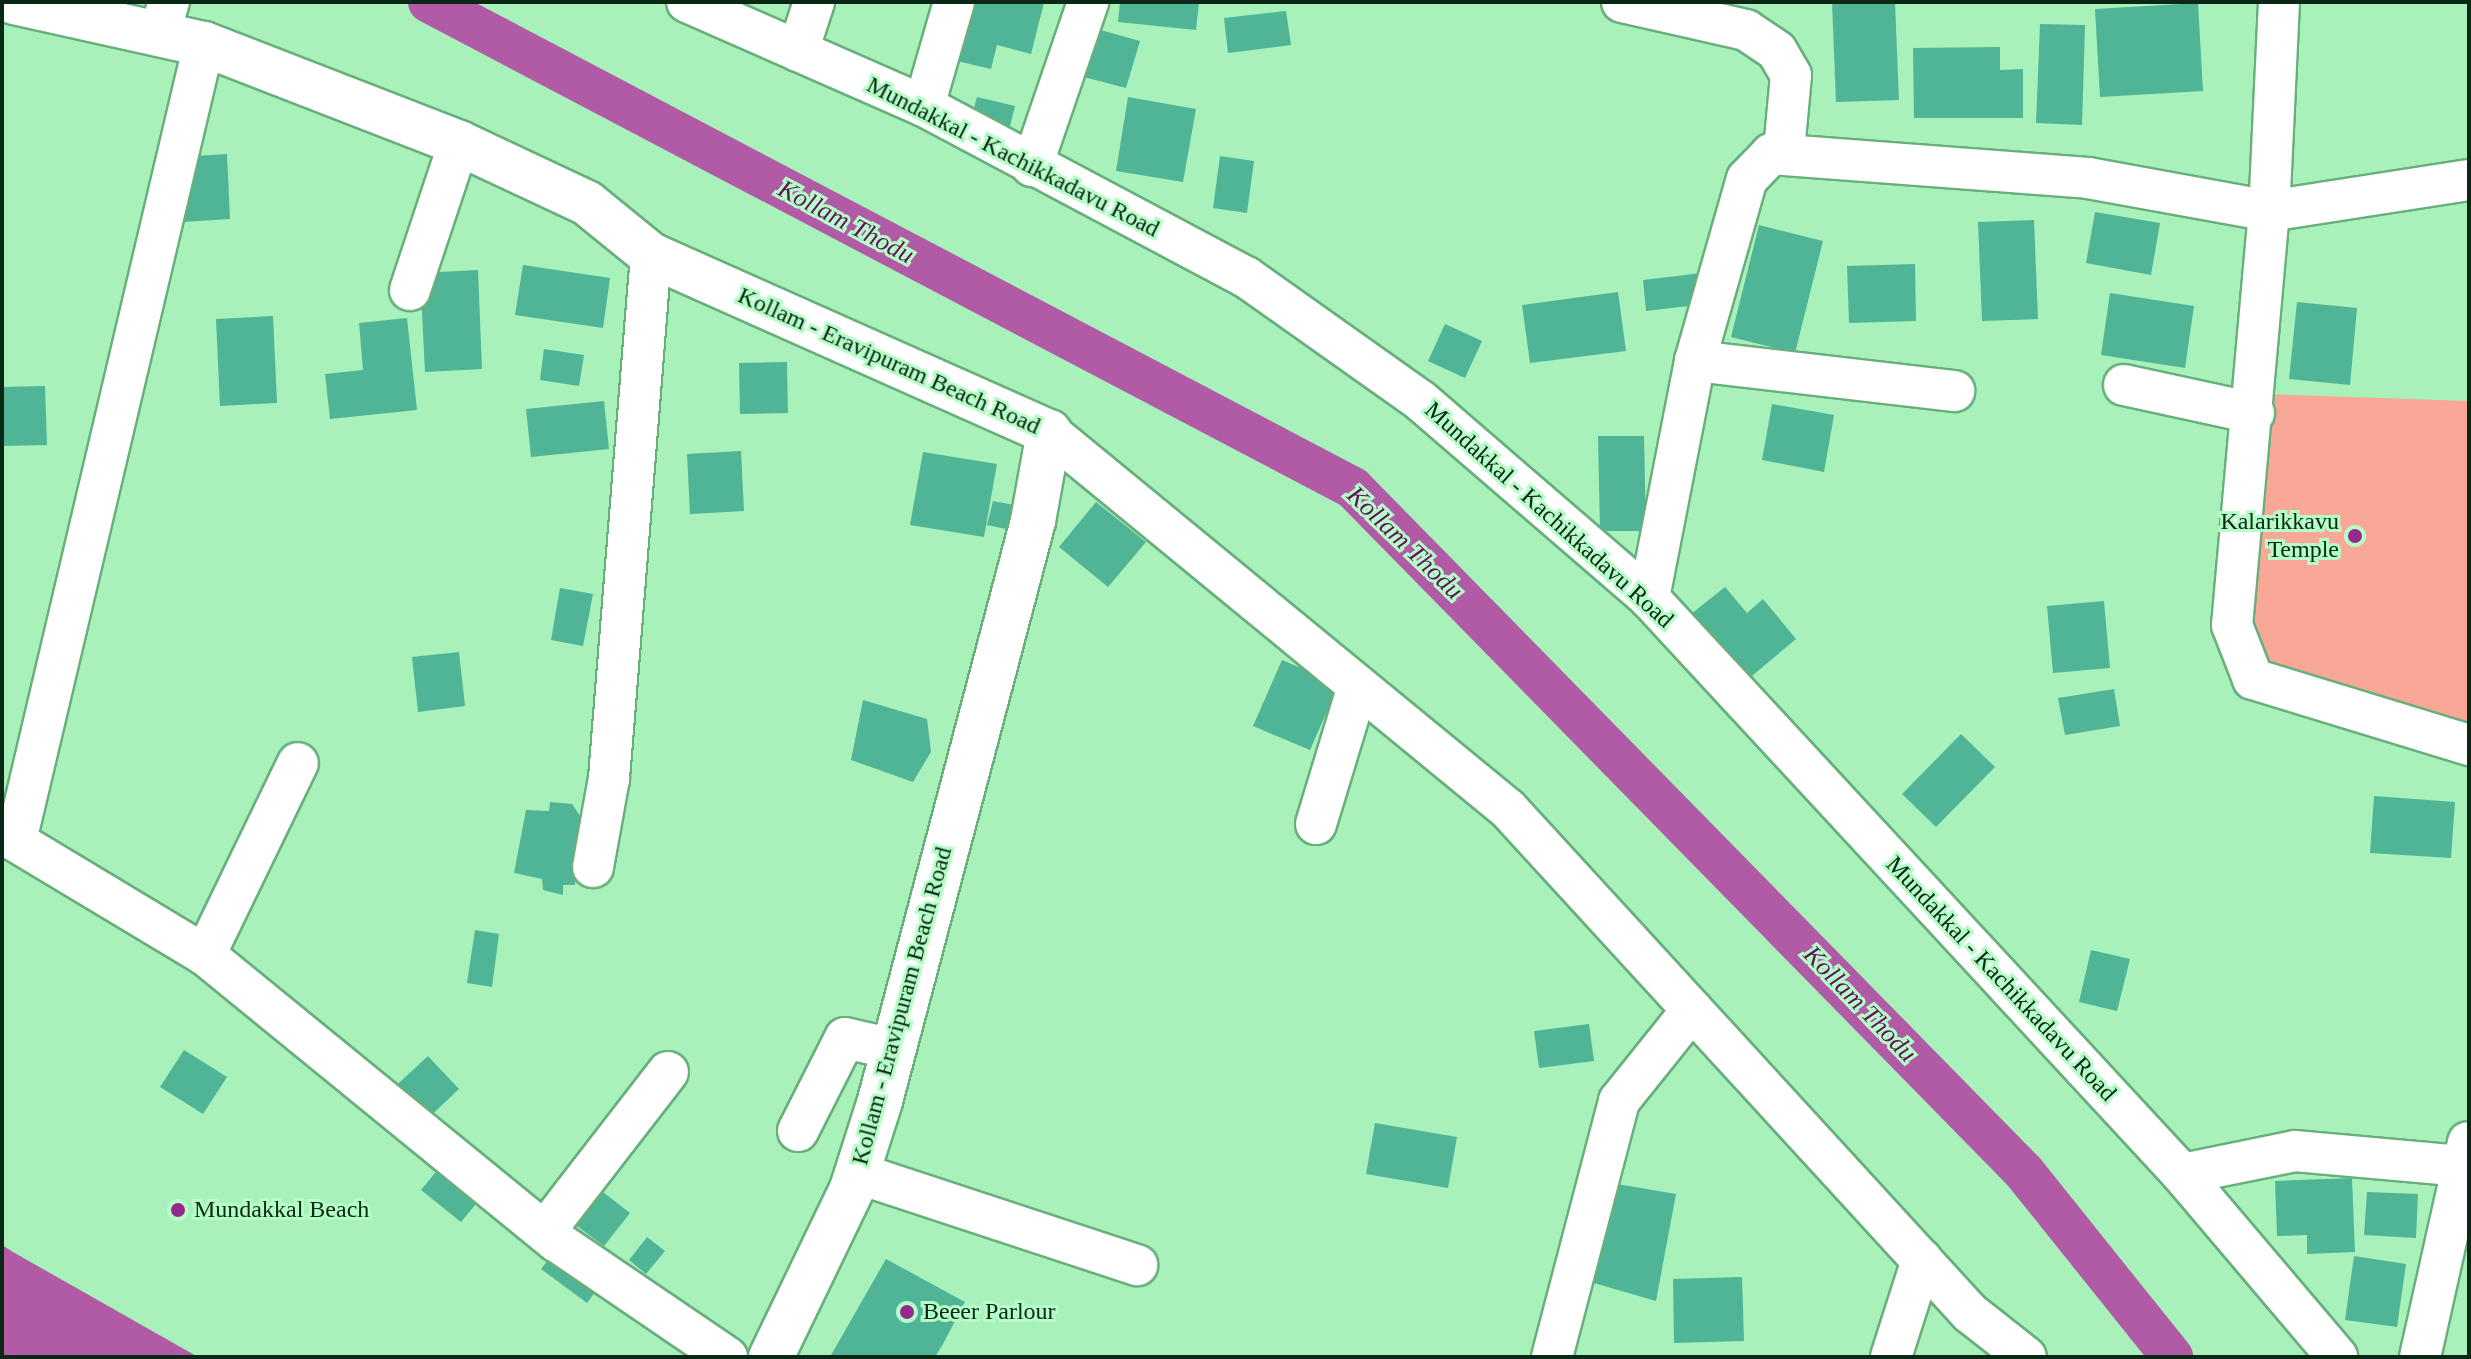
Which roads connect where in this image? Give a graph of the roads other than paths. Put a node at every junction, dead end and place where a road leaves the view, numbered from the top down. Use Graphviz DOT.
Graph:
graph roads {
  1 [pos="14,2"];
  2 [pos="687,2"];
  3 [pos="814,2"];
  4 [pos="954,2"];
  5 [pos="1088,2"];
  6 [pos="1622,2"];
  7 [pos="2279,2"];
  8 [pos="165,17"];
  9 [pos="204,44"];
  10 [pos="798,51"];
  11 [pos="924,106"];
  12 [pos="459,143"];
  13 [pos="1784,151"];
  14 [pos="1032,166"];
  15 [pos="2469,180"];
  16 [pos="2269,211"];
  17 [pos="651,255"];
  18 [pos="410,290"];
  19 [pos="1695,361"];
  20 [pos="2124,385"];
  21 [pos="1954,391"];
  22 [pos="2254,413"];
  23 [pos="1049,432"];
  24 [pos="1649,598"];
  25 [pos="1358,686"];
  26 [pos="2469,745"];
  27 [pos="298,763"];
  28 [pos="1316,824"];
  29 [pos="9,837"];
  30 [pos="593,867"];
  31 [pos="205,955"];
  32 [pos="1692,1010"];
  33 [pos="893,1049"];
  34 [pos="668,1072"];
  35 [pos="798,1131"];
  36 [pos="2466,1153"];
  37 [pos="857,1173"];
  38 [pos="2182,1174"];
  39 [pos="545,1231"];
  40 [pos="1922,1260"];
  41 [pos="1137,1265"];
  42 [pos="727,1357"];
  43 [pos="771,1357"];
  44 [pos="1552,1357"];
  45 [pos="1891,1357"];
  46 [pos="2026,1357"];
  47 [pos="2337,1357"];
  48 [pos="2420,1357"];
  1 -- 8 [label="main road, Kollam - Eravipuram Beach Road"];
  2 -- 10 [label="street, Mundakkal - Kachikkadavu Road"];
  3 -- 10 [label="street"];
  4 -- 11 [label="street"];
  5 -- 14 [label="street"];
  6 -- 13 [label="street"];
  7 -- 16 [label="street"];
  8 -- 9 [label="main road, Kollam - Eravipuram Beach Road"];
  9 -- 12 [label="main road, Kollam - Eravipuram Beach Road"];
  9 -- 29 [label="street"];
  10 -- 11 [label="street, Mundakkal - Kachikkadavu Road"];
  11 -- 14 [label="street, Mundakkal - Kachikkadavu Road"];
  12 -- 17 [label="main road, Kollam - Eravipuram Beach Road"];
  12 -- 18 [label="street"];
  13 -- 16 [label="street"];
  13 -- 19 [label="street"];
  14 -- 24 [label="street, Mundakkal - Kachikkadavu Road"];
  15 -- 16 [label="street"];
  16 -- 22 [label="street"];
  17 -- 23 [label="main road, Kollam - Eravipuram Beach Road"];
  17 -- 30 [label="street"];
  19 -- 21 [label="street"];
  19 -- 24 [label="street"];
  20 -- 22 [label="street"];
  22 -- 26 [label="street"];
  23 -- 25 [label="street"];
  23 -- 33 [label="main road, Kollam - Eravipuram Beach Road"];
  24 -- 38 [label="street, Mundakkal - Kachikkadavu Road"];
  25 -- 28 [label="street"];
  25 -- 32 [label="street"];
  27 -- 31 [label="street"];
  29 -- 31 [label="street"];
  31 -- 39 [label="street"];
  32 -- 40 [label="street"];
  32 -- 44 [label="street"];
  33 -- 35 [label="street"];
  33 -- 37 [label="main road, Kollam - Eravipuram Beach Road"];
  34 -- 39 [label="street"];
  36 -- 38 [label="street"];
  36 -- 48 [label="street"];
  37 -- 41 [label="street"];
  37 -- 43 [label="main road, Kollam - Eravipuram Beach Road"];
  38 -- 47 [label="street, Mundakkal - Kachikkadavu Road"];
  39 -- 42 [label="street"];
  40 -- 45 [label="street"];
  40 -- 46 [label="street"];
}
